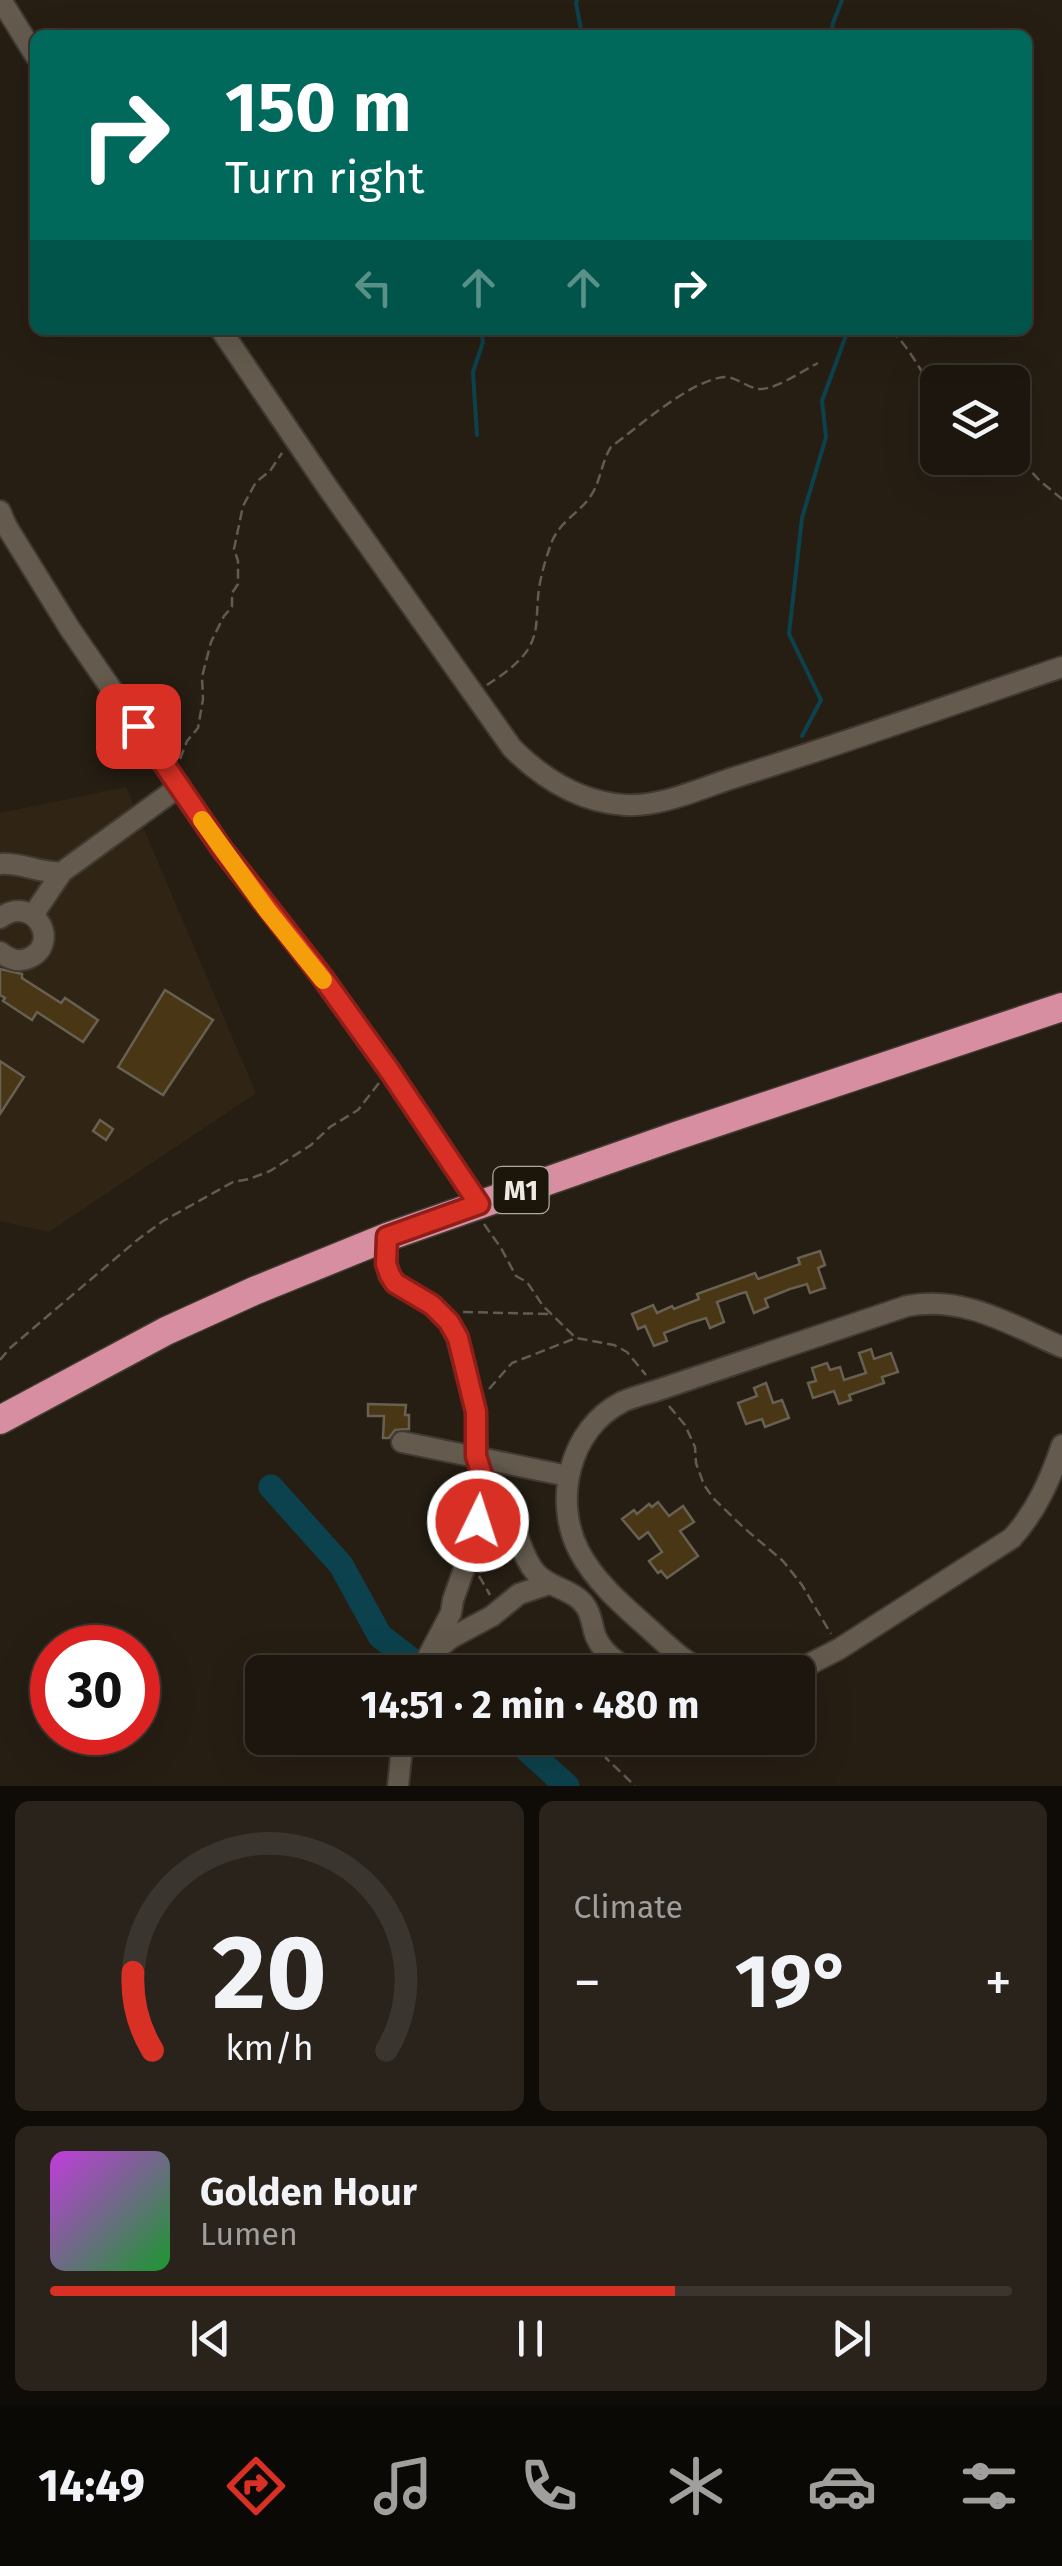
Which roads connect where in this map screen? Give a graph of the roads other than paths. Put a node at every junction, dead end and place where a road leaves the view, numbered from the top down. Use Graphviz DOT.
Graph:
graph roads {
  1 [pos="1,0"];
  2 [pos="30,46"];
  3 [pos="225,335"];
  4 [pos="0,510"];
  5 [pos="1062,667"];
  6 [pos="175,779"];
  7 [pos="0,864"];
  8 [pos="62,872"];
  9 [pos="33,915"];
  10 [pos="0,918"];
  11 [pos="0,952"];
  12 [pos="1062,1007"];
  13 [pos="475,1206"];
  14 [pos="387,1237"];
  15 [pos="1062,1347"];
  16 [pos="0,1420"];
  17 [pos="402,1442"];
  18 [pos="1062,1446"];
  19 [pos="476,1456"];
  20 [pos="568,1476"];
  21 [pos="483,1478"];
  22 [pos="550,1584"];
  23 [pos="429,1655"];
  24 [pos="432,1655"];
  25 [pos="610,1655"];
  26 [pos="678,1655"];
  27 [pos="815,1661"];
  28 [pos="401,1755"];
  29 [pos="398,1786"];
  1 -- 2 [label="street"];
  3 -- 5 [label="street"];
  4 -- 6 [label="street"];
  6 -- 8 [label="street"];
  6 -- 13 [label="street"];
  7 -- 8 [label="street"];
  8 -- 9 [label="street"];
  9 -- 10 [label="street"];
  9 -- 11 [label="street"];
  12 -- 13 [label="highway, M1"];
  13 -- 14 [label="highway, M1"];
  14 -- 16 [label="highway, M1"];
  14 -- 19 [label="street"];
  15 -- 20 [label="street"];
  17 -- 19 [label="street"];
  18 -- 27 [label="street"];
  19 -- 20 [label="street"];
  19 -- 21 [label="street"];
  20 -- 26 [label="street"];
  21 -- 22 [label="street"];
  21 -- 23 [label="street"];
  22 -- 24 [label="street"];
  22 -- 25 [label="street"];
  28 -- 29 [label="street"];
}
